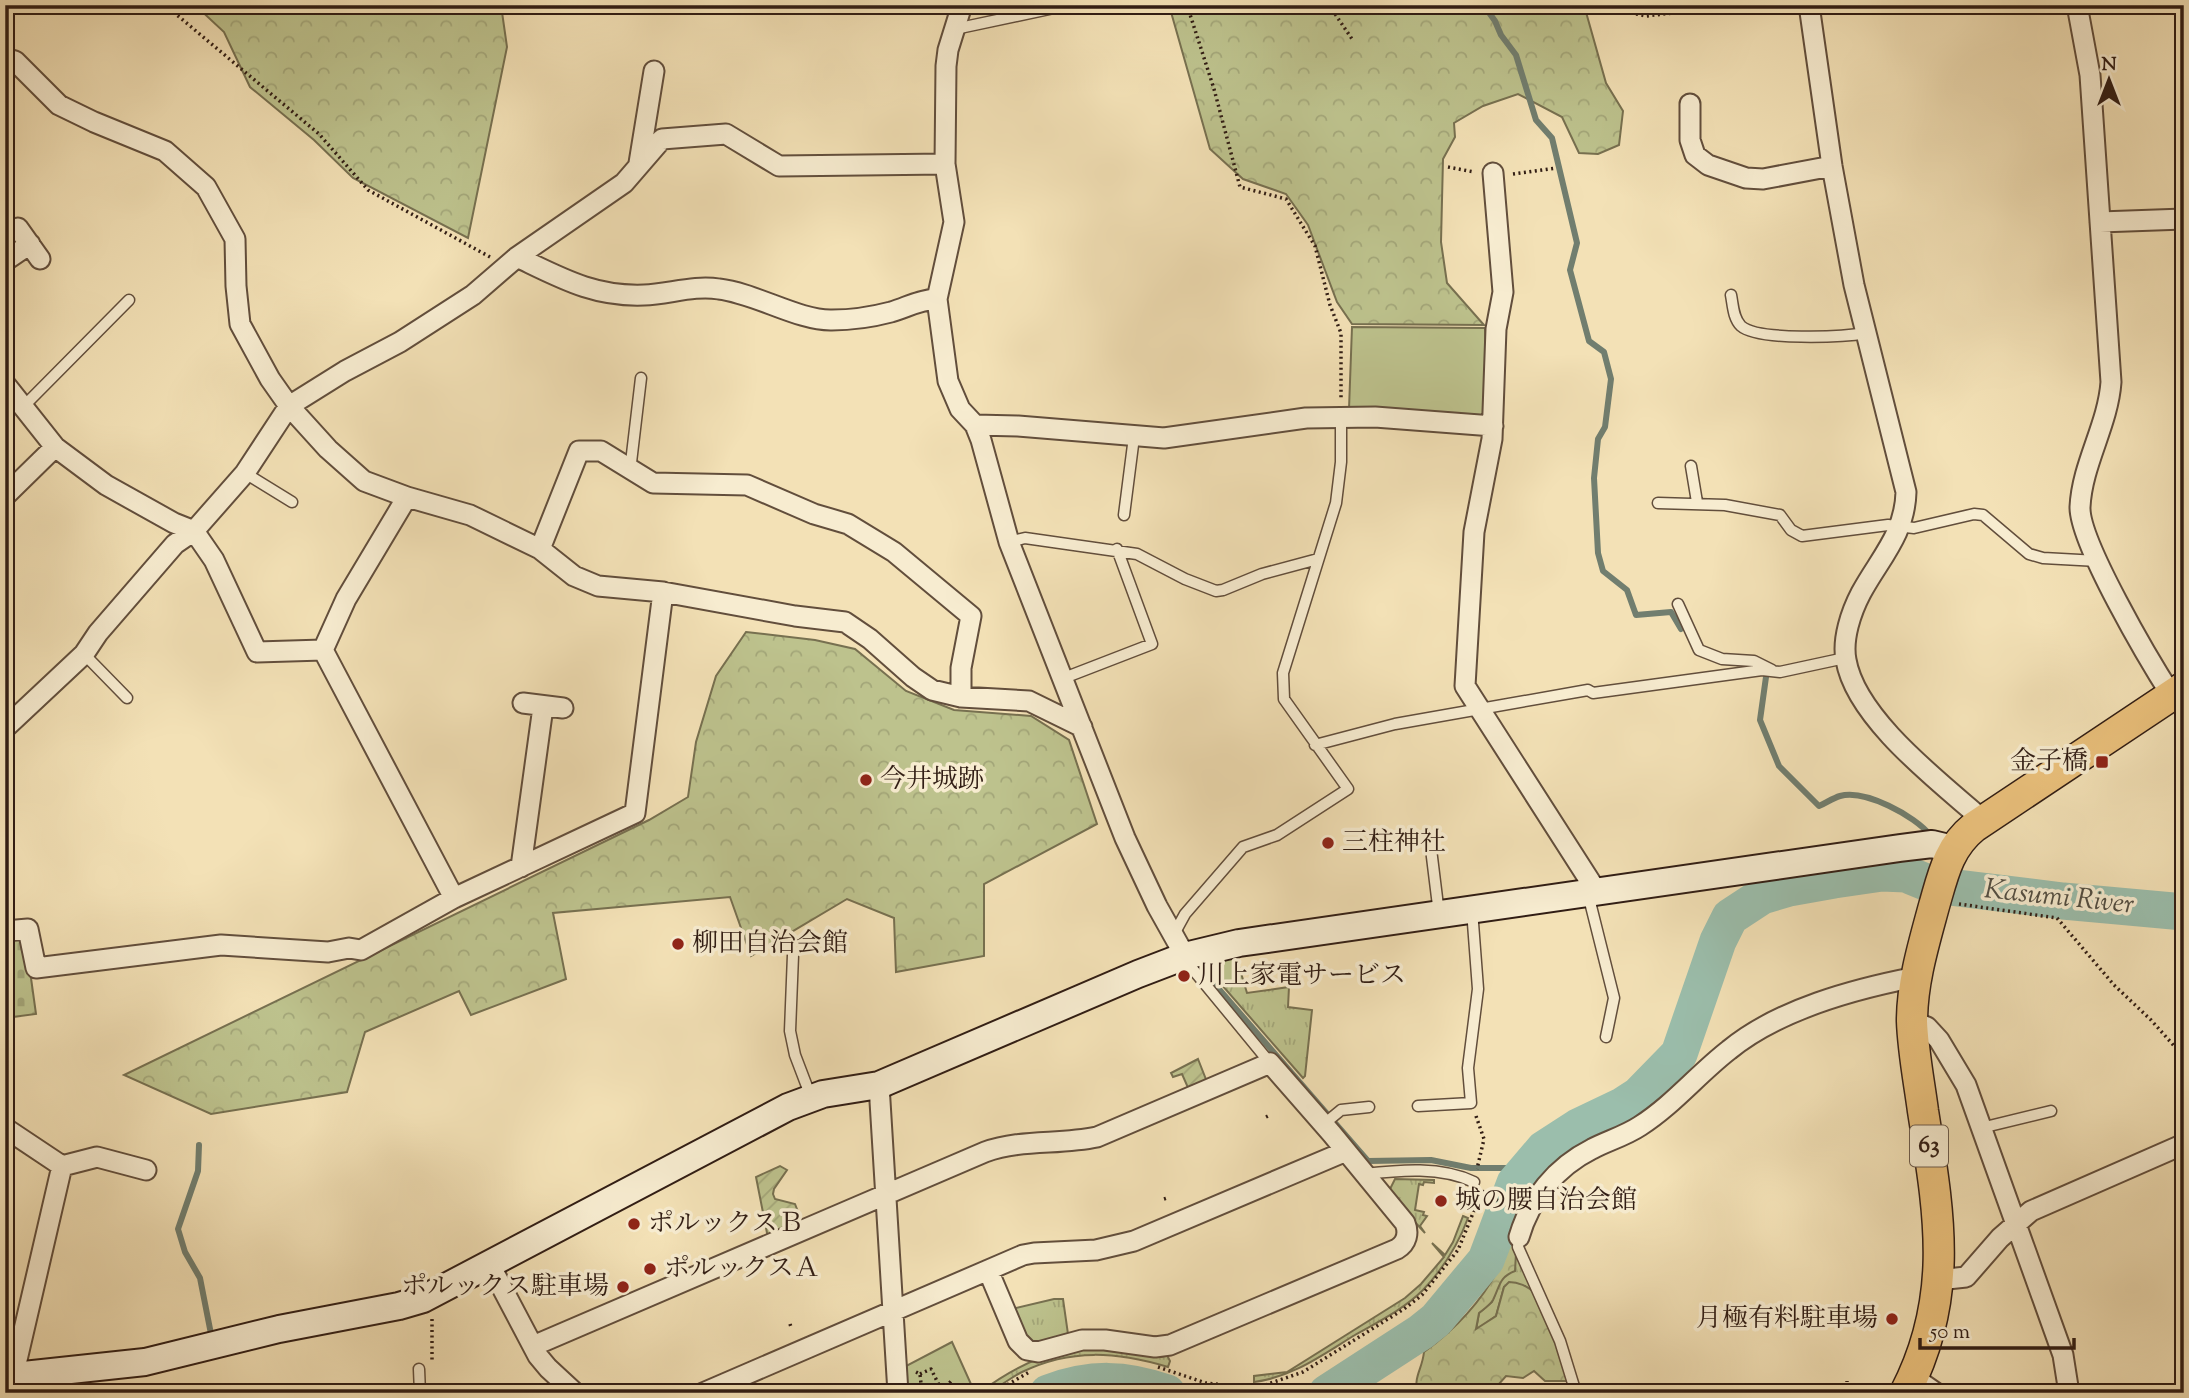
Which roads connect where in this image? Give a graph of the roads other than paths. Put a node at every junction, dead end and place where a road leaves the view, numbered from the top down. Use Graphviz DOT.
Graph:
graph roads {
  1 [pos="1068,5"];
  2 [pos="1809,5"];
  3 [pos="2077,5"];
  4 [pos="962,6"];
  5 [pos="859,7"];
  6 [pos="955,29"];
  7 [pos="5,58"];
  8 [pos="654,71"];
  9 [pos="1690,104"];
  10 [pos="639,164"];
  11 [pos="945,164"];
  12 [pos="1832,166"];
  13 [pos="1493,173"];
  14 [pos="2184,219"];
  15 [pos="2100,222"];
  16 [pos="29,244"];
  17 [pos="5,261"];
  18 [pos="512,262"];
  19 [pos="1731,295"];
  20 [pos="937,299"];
  21 [pos="128,300"];
  22 [pos="1866,333"];
  23 [pos="641,378"];
  24 [pos="5,384"];
  25 [pos="24,406"];
  26 [pos="289,406"];
  27 [pos="1341,418"];
  28 [pos="975,425"];
  29 [pos="1493,426"];
  30 [pos="1135,437"];
  31 [pos="55,447"];
  32 [pos="1691,466"];
  33 [pos="630,471"];
  34 [pos="245,472"];
  35 [pos="5,496"];
  36 [pos="407,497"];
  37 [pos="292,502"];
  38 [pos="1697,502"];
  39 [pos="1658,503"];
  40 [pos="1124,515"];
  41 [pos="1901,526"];
  42 [pos="194,531"];
  43 [pos="1009,542"];
  44 [pos="540,549"];
  45 [pos="1117,549"];
  46 [pos="1318,559"];
  47 [pos="2098,561"];
  48 [pos="663,592"];
  49 [pos="1678,604"];
  50 [pos="323,650"];
  51 [pos="84,654"];
  52 [pos="1845,658"];
  53 [pos="1773,671"];
  54 [pos="1064,678"];
  55 [pos="2178,691"];
  56 [pos="961,697"];
  57 [pos="127,698"];
  58 [pos="523,703"];
  59 [pos="1479,710"];
  60 [pos="1082,727"];
  61 [pos="5,728"];
  62 [pos="1315,745"];
  63 [pos="1983,820"];
  64 [pos="1431,849"];
  65 [pos="521,867"];
  66 [pos="1943,879"];
  67 [pos="1592,892"];
  68 [pos="454,898"];
  69 [pos="1472,909"];
  70 [pos="1439,914"];
  71 [pos="5,931"];
  72 [pos="1179,945"];
  73 [pos="793,955"];
  74 [pos="1916,977"];
  75 [pos="1912,1021"];
  76 [pos="1606,1037"];
  77 [pos="1270,1063"];
  78 [pos="879,1085"];
  79 [pos="812,1097"];
  80 [pos="1418,1106"];
  81 [pos="1370,1107"];
  82 [pos="2051,1111"];
  83 [pos="1330,1119"];
  84 [pos="5,1128"];
  85 [pos="1980,1128"];
  86 [pos="2184,1144"];
  87 [pos="1344,1152"];
  88 [pos="62,1166"];
  89 [pos="146,1170"];
  90 [pos="1364,1174"];
  91 [pos="1475,1178"];
  92 [pos="886,1194"];
  93 [pos="2014,1224"];
  94 [pos="1519,1237"];
  95 [pos="490,1265"];
  96 [pos="988,1270"];
  97 [pos="1938,1280"];
  98 [pos="893,1310"];
  99 [pos="533,1346"];
  100 [pos="419,1371"];
  101 [pos="9,1377"];
  102 [pos="1918,1388"];
  103 [pos="420,1393"];
  104 [pos="575,1393"];
  105 [pos="703,1393"];
  106 [pos="898,1393"];
  107 [pos="1576,1393"];
  108 [pos="2070,1393"];
  1 -- 6 [label="lane"];
  2 -- 12 [label="street"];
  3 -- 15 [label="street"];
  4 -- 5 [label="lane"];
  4 -- 6 [label="street"];
  6 -- 11 [label="street"];
  7 -- 26 [label="street"];
  8 -- 10 [label="street"];
  9 -- 12 [label="street"];
  10 -- 11 [label="street"];
  10 -- 18 [label="street"];
  11 -- 20 [label="street"];
  12 -- 22 [label="street"];
  13 -- 29 [label="street"];
  14 -- 15 [label="street"];
  15 -- 47 [label="street"];
  16 -- 17 [label="street"];
  18 -- 20 [label="street"];
  18 -- 26 [label="street"];
  19 -- 22 [label="lane"];
  20 -- 28 [label="street"];
  21 -- 25 [label="lane"];
  22 -- 41 [label="street"];
  23 -- 33 [label="lane"];
  24 -- 25 [label="street"];
  25 -- 31 [label="street"];
  26 -- 34 [label="street"];
  26 -- 36 [label="street"];
  27 -- 29 [label="street"];
  27 -- 30 [label="street"];
  27 -- 46 [label="lane"];
  28 -- 30 [label="street"];
  28 -- 43 [label="street"];
  29 -- 59 [label="street"];
  30 -- 40 [label="lane"];
  31 -- 35 [label="street"];
  31 -- 42 [label="street"];
  32 -- 38 [label="lane"];
  33 -- 44 [label="street"];
  33 -- 56 [label="street"];
  34 -- 37 [label="lane"];
  34 -- 42 [label="street"];
  36 -- 44 [label="street"];
  36 -- 50 [label="street"];
  38 -- 39 [label="lane"];
  38 -- 41 [label="lane"];
  41 -- 47 [label="lane"];
  41 -- 52 [label="street"];
  42 -- 50 [label="street"];
  42 -- 51 [label="street"];
  43 -- 45 [label="lane"];
  43 -- 54 [label="street"];
  44 -- 48 [label="street"];
  45 -- 46 [label="lane"];
  45 -- 54 [label="lane"];
  46 -- 62 [label="lane"];
  47 -- 55 [label="street"];
  48 -- 56 [label="street"];
  48 -- 65 [label="street"];
  49 -- 53 [label="lane"];
  50 -- 68 [label="street"];
  51 -- 57 [label="lane"];
  51 -- 61 [label="street"];
  52 -- 53 [label="lane"];
  52 -- 63 [label="street"];
  53 -- 59 [label="lane"];
  54 -- 60 [label="street"];
  55 -- 63 [label="main road, 63"];
  56 -- 60 [label="street"];
  58 -- 65 [label="street"];
  59 -- 62 [label="lane"];
  59 -- 67 [label="street"];
  60 -- 72 [label="street"];
  62 -- 72 [label="lane"];
  63 -- 66 [label="main road, 63"];
  64 -- 70 [label="lane"];
  65 -- 68 [label="street"];
  66 -- 67 [label="street"];
  66 -- 74 [label="main road, 63"];
  67 -- 69 [label="street"];
  67 -- 76 [label="lane"];
  68 -- 71 [label="street"];
  69 -- 70 [label="street"];
  69 -- 80 [label="lane"];
  70 -- 72 [label="street"];
  72 -- 77 [label="lane"];
  72 -- 78 [label="street"];
  73 -- 79 [label="lane"];
  74 -- 75 [label="main road, 63"];
  74 -- 94 [label="street"];
  75 -- 85 [label="street"];
  75 -- 97 [label="main road, 63"];
  77 -- 83 [label="street"];
  77 -- 92 [label="street"];
  78 -- 79 [label="street"];
  78 -- 92 [label="street"];
  79 -- 95 [label="street"];
  81 -- 83 [label="lane"];
  82 -- 85 [label="lane"];
  83 -- 87 [label="street"];
  84 -- 88 [label="street"];
  85 -- 93 [label="street"];
  86 -- 93 [label="street"];
  87 -- 90 [label="street"];
  87 -- 96 [label="street"];
  88 -- 89 [label="street"];
  88 -- 101 [label="street"];
  90 -- 91 [label="lane"];
  90 -- 96 [label="street"];
  92 -- 98 [label="street"];
  92 -- 99 [label="street"];
  93 -- 97 [label="street"];
  93 -- 108 [label="street"];
  94 -- 107 [label="lane"];
  95 -- 99 [label="street"];
  95 -- 101 [label="street"];
  96 -- 98 [label="street"];
  97 -- 102 [label="main road, 63"];
  98 -- 105 [label="street"];
  98 -- 106 [label="street"];
  99 -- 104 [label="street"];
  100 -- 103 [label="lane"];
}
